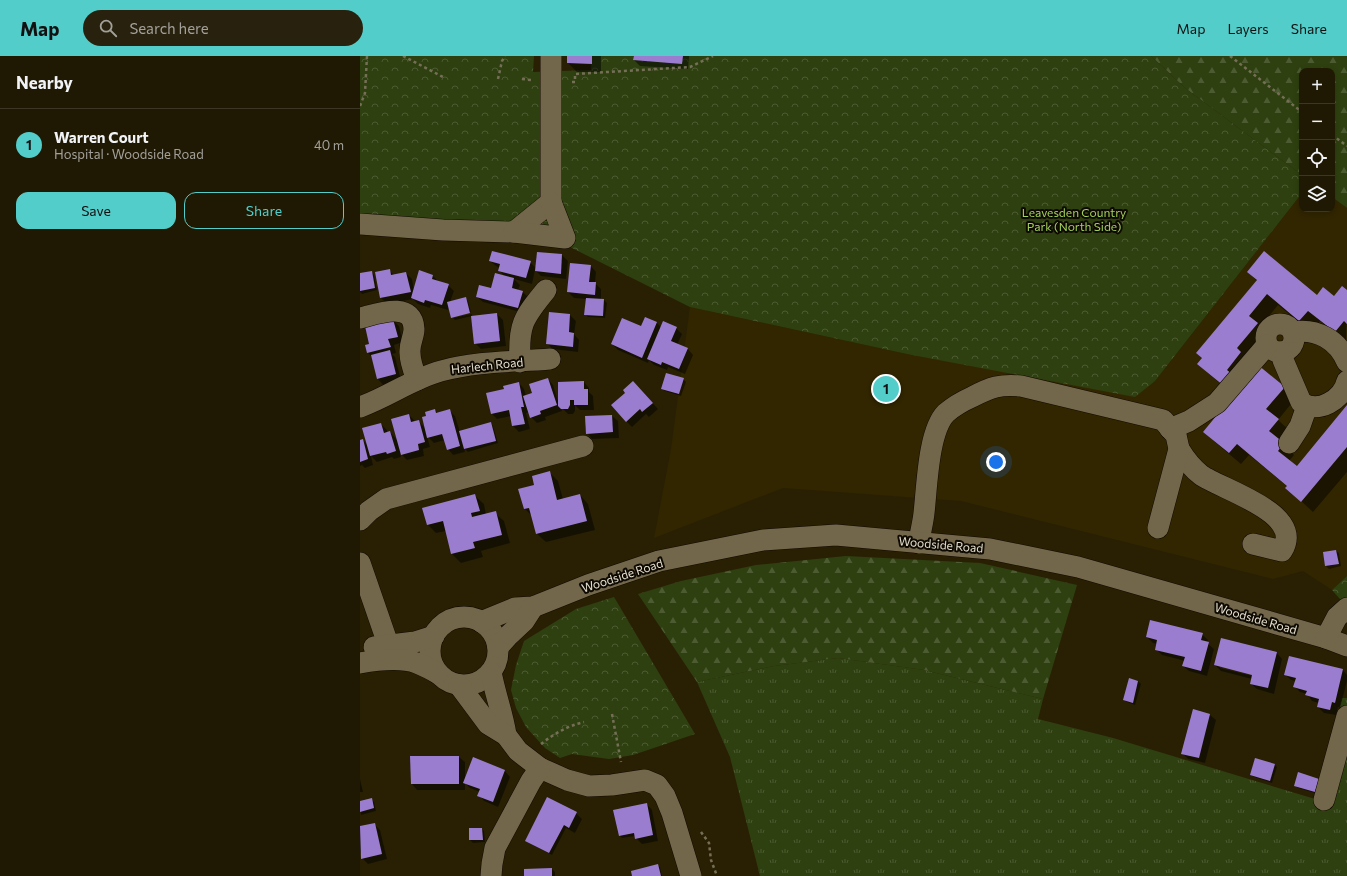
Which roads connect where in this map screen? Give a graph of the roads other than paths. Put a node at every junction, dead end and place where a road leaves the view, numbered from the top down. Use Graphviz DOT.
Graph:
graph roads {
  1 [pos="551,56"];
  2 [pos="551,202"];
  3 [pos="360,224"];
  4 [pos="514,232"];
  5 [pos="546,290"];
  6 [pos="360,318"];
  7 [pos="1274,349"];
  8 [pos="550,359"];
  9 [pos="520,362"];
  10 [pos="1347,362"];
  11 [pos="417,380"];
  12 [pos="1347,381"];
  13 [pos="1307,406"];
  14 [pos="360,407"];
  15 [pos="1170,429"];
  16 [pos="1289,443"];
  17 [pos="583,446"];
  18 [pos="1179,449"];
  19 [pos="360,520"];
  20 [pos="1158,528"];
  21 [pos="919,543"];
  22 [pos="1253,544"];
  23 [pos="360,563"];
  24 [pos="533,607"];
  25 [pos="1347,608"];
  26 [pos="481,622"];
  27 [pos="434,636"];
  28 [pos="1326,638"];
  29 [pos="388,644"];
  30 [pos="1347,646"];
  31 [pos="498,647"];
  32 [pos="360,649"];
  33 [pos="360,663"];
  34 [pos="437,672"];
  35 [pos="491,672"];
  36 [pos="459,685"];
  37 [pos="1347,716"];
  38 [pos="506,735"];
  39 [pos="540,768"];
  40 [pos="1324,800"];
  41 [pos="491,876"];
  42 [pos="691,876"];
  1 -- 2 [label="street"];
  2 -- 4 [label="street"];
  2 -- 4 [label="street"];
  3 -- 4 [label="street"];
  5 -- 9 [label="street"];
  6 -- 11 [label="street"];
  7 -- 10 [label="street"];
  7 -- 13 [label="street"];
  7 -- 15 [label="street"];
  8 -- 9 [label="street, Harlech Road"];
  9 -- 11 [label="street, Harlech Road"];
  11 -- 14 [label="street, Harlech Road"];
  12 -- 13 [label="street"];
  13 -- 16 [label="street"];
  15 -- 18 [label="street"];
  15 -- 21 [label="street"];
  17 -- 19 [label="street"];
  18 -- 20 [label="street"];
  18 -- 22 [label="street"];
  21 -- 24 [label="street, Woodside Road"];
  21 -- 28 [label="street, Woodside Road"];
  23 -- 29 [label="street"];
  24 -- 26 [label="street, Woodside Road"];
  24 -- 31 [label="street"];
  25 -- 28 [label="street"];
  26 -- 27 [label="street"];
  26 -- 31 [label="street"];
  27 -- 29 [label="street"];
  27 -- 34 [label="street"];
  28 -- 30 [label="street, Woodside Road"];
  29 -- 32 [label="street"];
  31 -- 35 [label="street"];
  33 -- 34 [label="street"];
  34 -- 36 [label="street"];
  35 -- 36 [label="street"];
  35 -- 38 [label="street"];
  36 -- 38 [label="street"];
  37 -- 40 [label="street"];
  38 -- 39 [label="street"];
  39 -- 41 [label="street"];
  39 -- 42 [label="street"];
}
